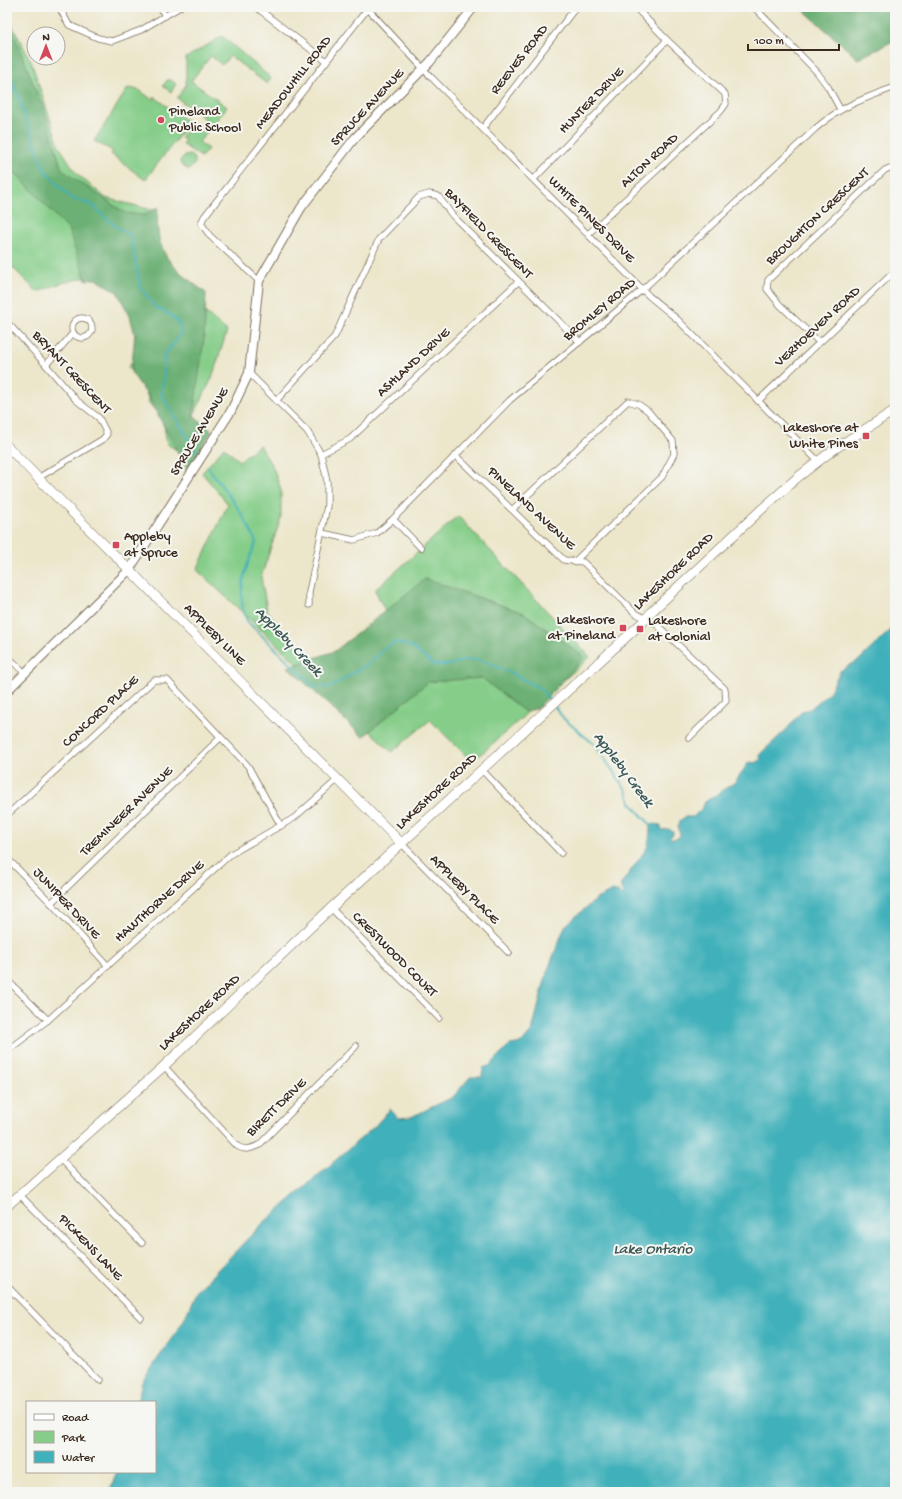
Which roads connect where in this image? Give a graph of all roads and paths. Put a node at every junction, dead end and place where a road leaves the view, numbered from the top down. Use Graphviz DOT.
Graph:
graph roads {
  1 [pos="59,7"];
  2 [pos="160,7"];
  3 [pos="180,7"];
  4 [pos="474,7"];
  5 [pos="576,7"];
  6 [pos="635,7"];
  7 [pos="754,7"];
  8 [pos="260,8"];
  9 [pos="368,8"];
  10 [pos="165,16"];
  11 [pos="667,40"];
  12 [pos="326,61"];
  13 [pos="423,69"];
  14 [pos="895,88"];
  15 [pos="840,109"];
  16 [pos="482,128"];
  17 [pos="895,166"];
  18 [pos="534,179"];
  19 [pos="588,234"];
  20 [pos="895,271"];
  21 [pos="259,281"];
  22 [pos="518,282"];
  23 [pos="643,289"];
  24 [pos="7,322"];
  25 [pos="73,333"];
  26 [pos="580,342"];
  27 [pos="819,342"];
  28 [pos="46,365"];
  29 [pos="249,373"];
  30 [pos="276,401"];
  31 [pos="758,401"];
  32 [pos="895,410"];
  33 [pos="7,446"];
  34 [pos="321,454"];
  35 [pos="456,456"];
  36 [pos="818,461"];
  37 [pos="38,478"];
  38 [pos="513,509"];
  39 [pos="393,519"];
  40 [pos="322,533"];
  41 [pos="421,548"];
  42 [pos="574,562"];
  43 [pos="129,570"];
  44 [pos="309,605"];
  45 [pos="646,619"];
  46 [pos="7,656"];
  47 [pos="24,673"];
  48 [pos="7,690"];
  49 [pos="220,738"];
  50 [pos="689,738"];
  51 [pos="482,770"];
  52 [pos="337,780"];
  53 [pos="7,815"];
  54 [pos="281,826"];
  55 [pos="402,844"];
  56 [pos="561,853"];
  57 [pos="7,858"];
  58 [pos="51,903"];
  59 [pos="331,908"];
  60 [pos="509,953"];
  61 [pos="108,966"];
  62 [pos="7,980"];
  63 [pos="439,1018"];
  64 [pos="48,1020"];
  65 [pos="356,1046"];
  66 [pos="7,1051"];
  67 [pos="164,1066"];
  68 [pos="61,1160"];
  69 [pos="20,1194"];
  70 [pos="7,1206"];
  71 [pos="142,1243"];
  72 [pos="7,1286"];
  73 [pos="142,1318"];
  74 [pos="98,1380"];
  1 -- 10 [label="street"];
  2 -- 10 [label="street"];
  3 -- 10 [label="street"];
  4 -- 13 [label="street, SPRUCE AVENUE"];
  5 -- 16 [label="street, REEVES ROAD"];
  6 -- 11 [label="street"];
  7 -- 15 [label="street"];
  8 -- 12 [label="street"];
  9 -- 12 [label="street, MEADOWHILL ROAD"];
  9 -- 13 [label="street, WHITE PINES DRIVE"];
  11 -- 18 [label="street, HUNTER DRIVE"];
  11 -- 19 [label="street, ALTON ROAD"];
  12 -- 21 [label="street, MEADOWHILL ROAD"];
  13 -- 16 [label="street, WHITE PINES DRIVE"];
  13 -- 21 [label="street, SPRUCE AVENUE"];
  14 -- 15 [label="street, BROMLEY ROAD"];
  15 -- 23 [label="street, BROMLEY ROAD"];
  16 -- 18 [label="street, WHITE PINES DRIVE"];
  17 -- 27 [label="street, BROUGHTON CRESCENT"];
  18 -- 19 [label="street, WHITE PINES DRIVE"];
  19 -- 23 [label="street, WHITE PINES DRIVE"];
  20 -- 27 [label="street, VERHOEVEN ROAD"];
  21 -- 29 [label="street, SPRUCE AVENUE"];
  22 -- 26 [label="street, BAYFIELD CRESCENT"];
  22 -- 30 [label="street, BAYFIELD CRESCENT"];
  22 -- 34 [label="street, ASHLAND DRIVE"];
  23 -- 26 [label="street, BROMLEY ROAD"];
  23 -- 31 [label="street, WHITE PINES DRIVE"];
  24 -- 28 [label="street, BRYANT CRESCENT"];
  25 -- 28 [label="street"];
  26 -- 35 [label="street, BROMLEY ROAD"];
  27 -- 31 [label="street, VERHOEVEN ROAD"];
  28 -- 37 [label="street, BRYANT CRESCENT"];
  29 -- 30 [label="street"];
  29 -- 43 [label="street, SPRUCE AVENUE"];
  30 -- 34 [label="street"];
  31 -- 36 [label="street, WHITE PINES DRIVE"];
  32 -- 36 [label="main road, LAKESHORE ROAD"];
  33 -- 37 [label="main road, APPLEBY LINE"];
  34 -- 40 [label="street"];
  35 -- 38 [label="street, PINELAND AVENUE"];
  35 -- 39 [label="street, BROMLEY ROAD"];
  36 -- 45 [label="main road, LAKESHORE ROAD"];
  37 -- 43 [label="main road, APPLEBY LINE"];
  38 -- 42 [label="street, PINELAND AVENUE"];
  38 -- 42 [label="street"];
  39 -- 40 [label="street, BROMLEY ROAD"];
  39 -- 41 [label="street"];
  40 -- 44 [label="street"];
  42 -- 45 [label="street, PINELAND AVENUE"];
  43 -- 47 [label="street, SPRUCE AVENUE"];
  43 -- 52 [label="main road, APPLEBY LINE"];
  45 -- 50 [label="street, PINELAND AVENUE"];
  45 -- 51 [label="main road, LAKESHORE ROAD"];
  46 -- 47 [label="street"];
  47 -- 48 [label="street, SPRUCE AVENUE"];
  49 -- 53 [label="street, CONCORD PLACE"];
  49 -- 54 [label="street, CONCORD PLACE"];
  49 -- 58 [label="street, TREMINEER AVENUE"];
  51 -- 55 [label="main road, LAKESHORE ROAD"];
  51 -- 56 [label="street"];
  52 -- 54 [label="street, HAWTHORNE DRIVE"];
  52 -- 55 [label="main road, APPLEBY LINE"];
  54 -- 61 [label="street, HAWTHORNE DRIVE"];
  55 -- 59 [label="main road, LAKESHORE ROAD"];
  55 -- 60 [label="street, APPLEBY PLACE"];
  57 -- 58 [label="street, JUNIPER DRIVE"];
  58 -- 61 [label="street, JUNIPER DRIVE"];
  59 -- 63 [label="street, CRESTWOOD COURT"];
  59 -- 67 [label="main road, LAKESHORE ROAD"];
  61 -- 64 [label="street, HAWTHORNE DRIVE"];
  62 -- 64 [label="street"];
  64 -- 66 [label="street, HAWTHORNE DRIVE"];
  65 -- 67 [label="street, BIRETT DRIVE"];
  67 -- 68 [label="main road, LAKESHORE ROAD"];
  68 -- 69 [label="main road, LAKESHORE ROAD"];
  68 -- 71 [label="street"];
  69 -- 70 [label="main road, LAKESHORE ROAD"];
  69 -- 73 [label="street, PICKENS LANE"];
  72 -- 74 [label="street"];
}
